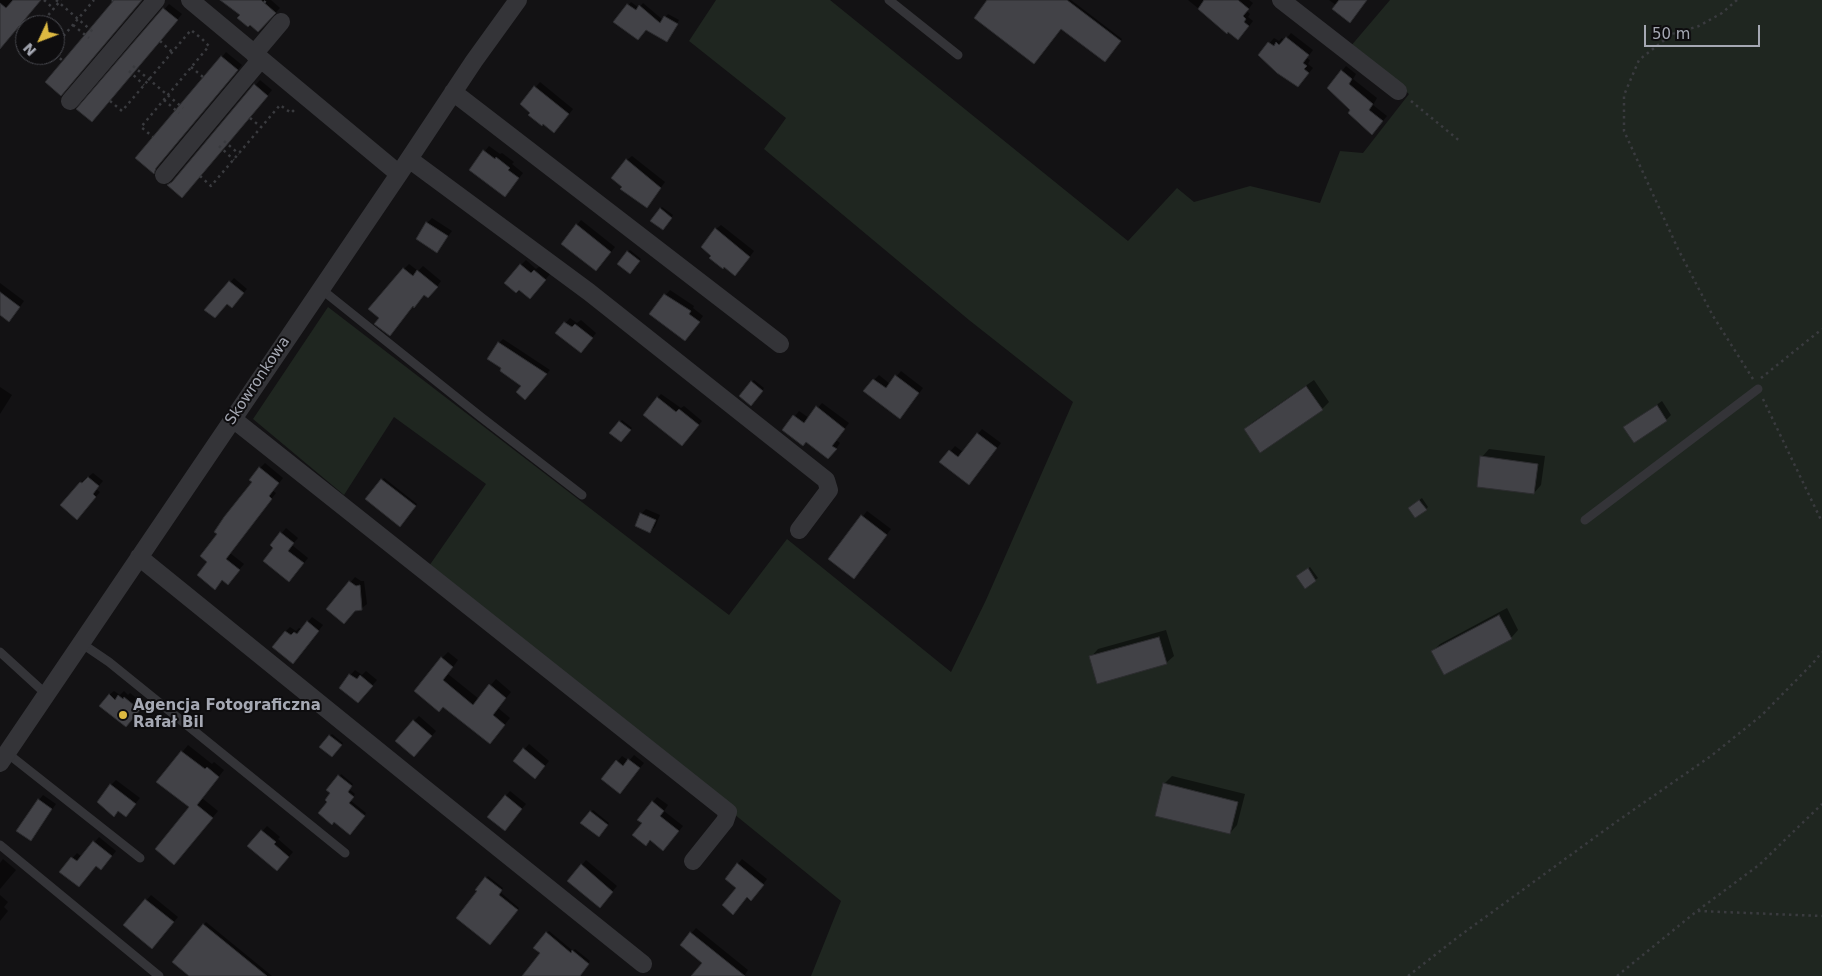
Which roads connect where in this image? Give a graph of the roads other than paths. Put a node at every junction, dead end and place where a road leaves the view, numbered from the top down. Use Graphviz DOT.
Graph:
graph roads {
  1 [pos="156,0"];
  2 [pos="190,0"];
  3 [pos="518,0"];
  4 [pos="889,0"];
  5 [pos="1281,0"];
  6 [pos="281,22"];
  7 [pos="958,55"];
  8 [pos="258,56"];
  9 [pos="1398,91"];
  10 [pos="453,92"];
  11 [pos="70,101"];
  12 [pos="409,159"];
  13 [pos="399,174"];
  14 [pos="164,175"];
  15 [pos="321,289"];
  16 [pos="780,344"];
  17 [pos="1758,389"];
  18 [pos="233,419"];
  19 [pos="582,495"];
  20 [pos="1585,520"];
  21 [pos="799,530"];
  22 [pos="139,557"];
  23 [pos="81,643"];
  24 [pos="0,652"];
  25 [pos="46,694"];
  26 [pos="3,758"];
  27 [pos="0,845"];
  28 [pos="345,853"];
  29 [pos="140,858"];
  30 [pos="694,861"];
  31 [pos="643,964"];
  32 [pos="160,976"];
  1 -- 11 [label="street"];
  2 -- 8 [label="street"];
  3 -- 10 [label="street, Skowronkowa"];
  4 -- 7 [label="lane"];
  5 -- 9 [label="street"];
  6 -- 8 [label="street"];
  8 -- 13 [label="street"];
  8 -- 14 [label="street"];
  10 -- 12 [label="street, Skowronkowa"];
  10 -- 16 [label="street"];
  12 -- 13 [label="street, Skowronkowa"];
  12 -- 21 [label="street"];
  13 -- 15 [label="street, Skowronkowa"];
  15 -- 18 [label="street, Skowronkowa"];
  15 -- 19 [label="lane"];
  17 -- 20 [label="lane"];
  18 -- 22 [label="street, Skowronkowa"];
  18 -- 30 [label="street"];
  22 -- 23 [label="street, Skowronkowa"];
  22 -- 31 [label="street"];
  23 -- 25 [label="street, Skowronkowa"];
  23 -- 28 [label="lane"];
  24 -- 25 [label="lane"];
  25 -- 26 [label="street, Skowronkowa"];
  26 -- 29 [label="lane"];
  27 -- 32 [label="lane"];
}
